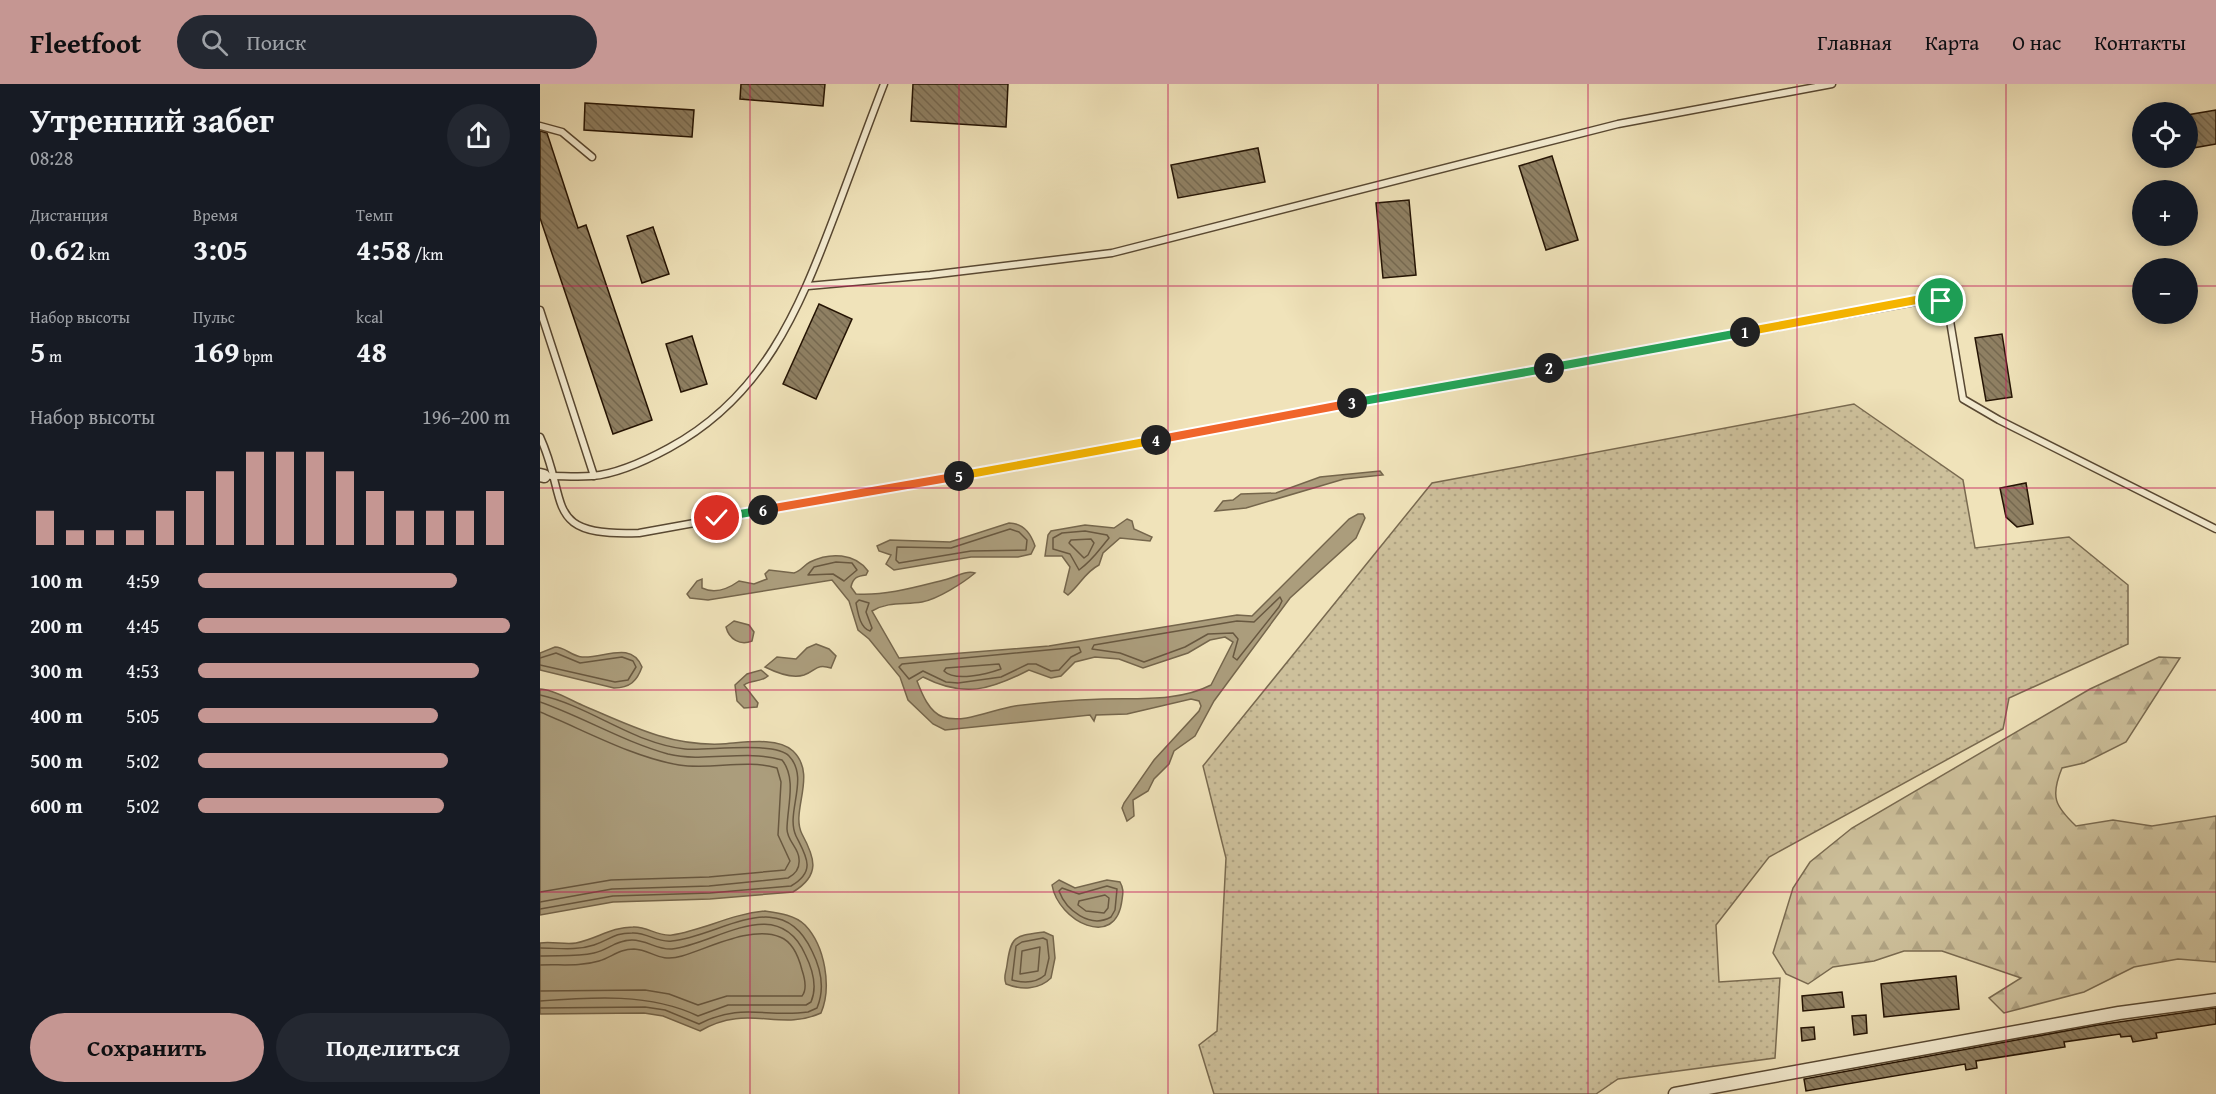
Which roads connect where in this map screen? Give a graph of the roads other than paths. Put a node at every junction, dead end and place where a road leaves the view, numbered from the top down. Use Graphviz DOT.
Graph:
graph roads {
  1 [pos="884,84"];
  2 [pos="1832,84"];
  3 [pos="540,126"];
  4 [pos="592,157"];
  5 [pos="808,286"];
  6 [pos="540,310"];
  7 [pos="540,437"];
  8 [pos="546,475"];
  9 [pos="594,476"];
  10 [pos="2216,529"];
  11 [pos="2216,1000"];
  12 [pos="1676,1094"];
  1 -- 5 [label="lane"];
  2 -- 5 [label="lane"];
  3 -- 4 [label="lane"];
  5 -- 9 [label="lane"];
  6 -- 9 [label="lane"];
  7 -- 8 [label="lane"];
  8 -- 9 [label="lane"];
  8 -- 10 [label="lane"];
  11 -- 12 [label="street"];
}
